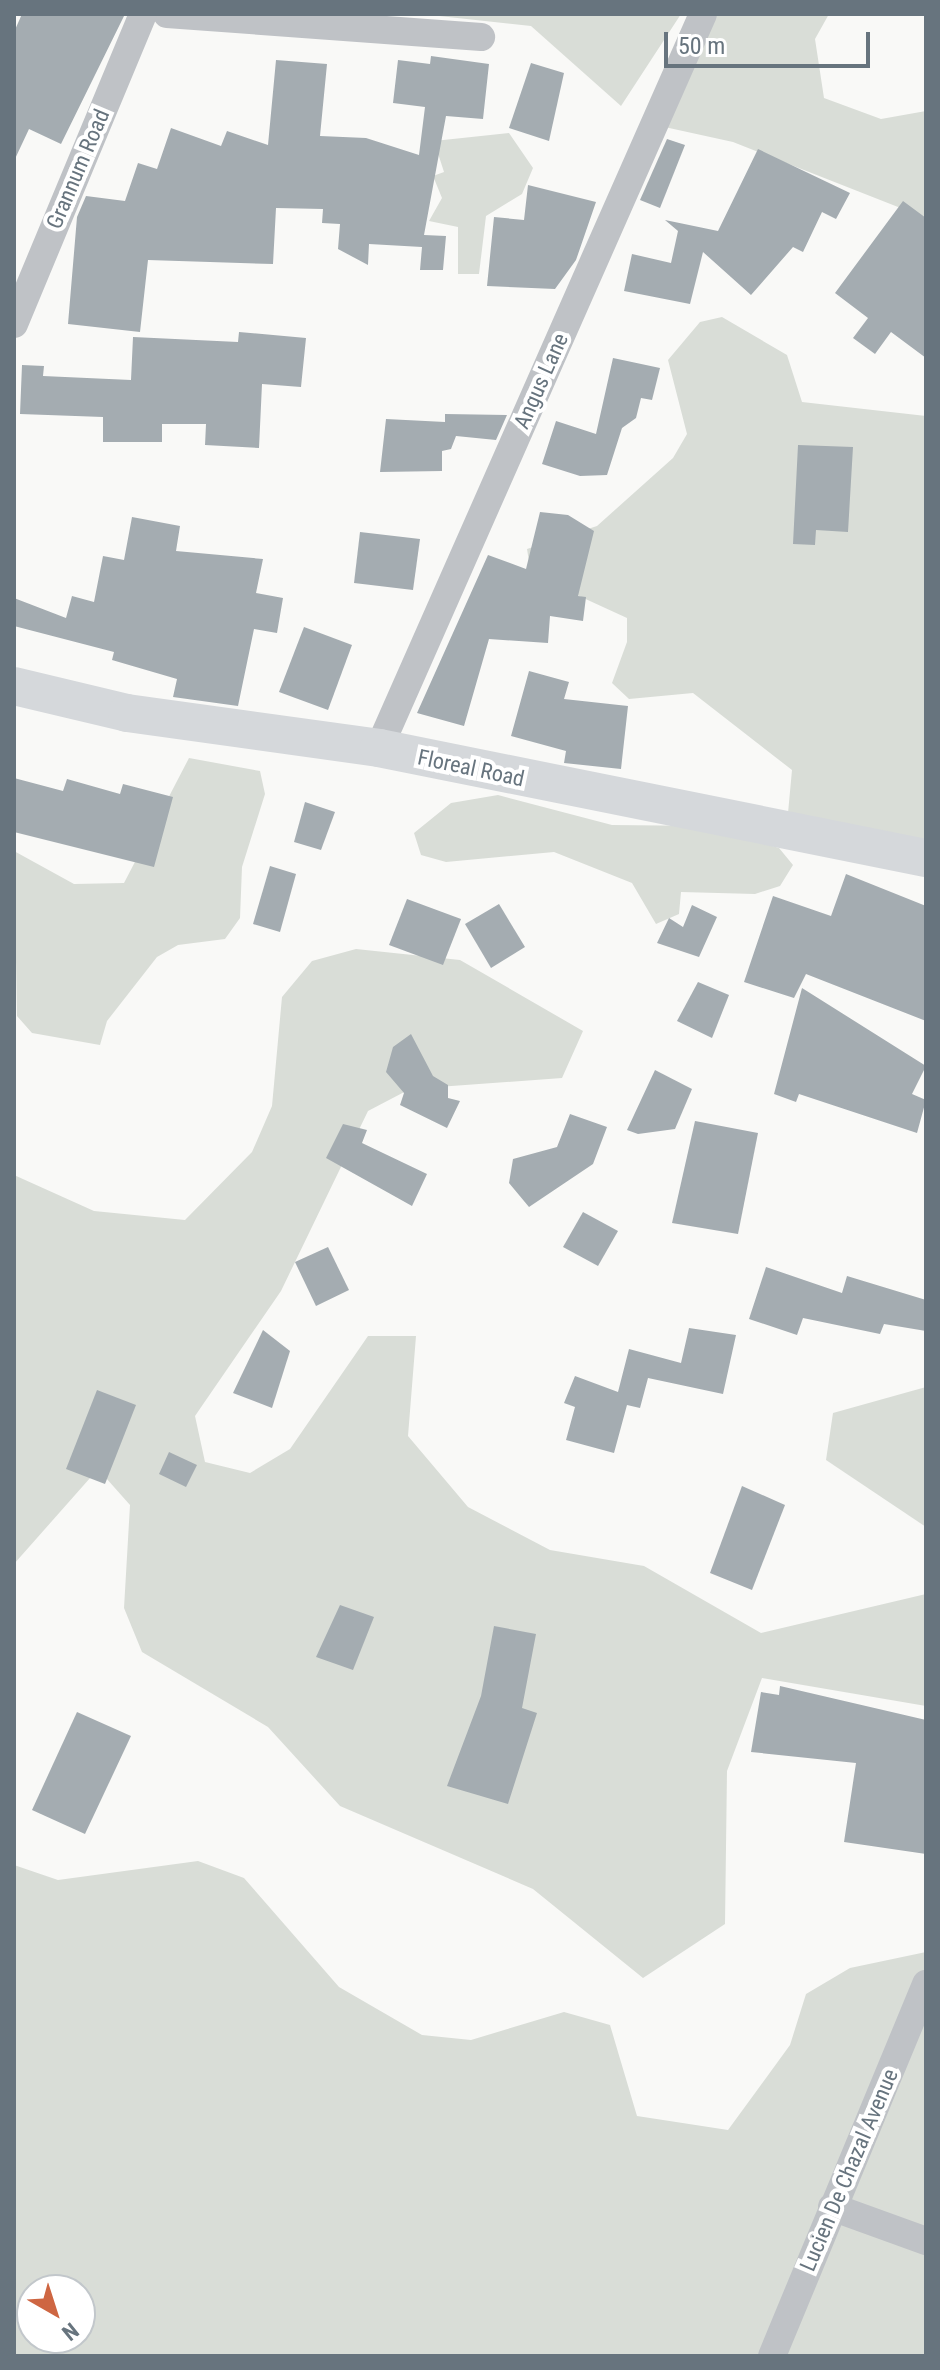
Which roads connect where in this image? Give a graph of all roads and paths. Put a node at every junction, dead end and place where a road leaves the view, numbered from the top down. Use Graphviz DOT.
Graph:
graph roads {
  1 [pos="143,14"];
  2 [pos="167,14"];
  3 [pos="703,14"];
  4 [pos="481,37"];
  5 [pos="14,324"];
  6 [pos="14,686"];
  7 [pos="379,748"];
  8 [pos="926,858"];
  9 [pos="926,1984"];
  10 [pos="832,2207"];
  11 [pos="926,2241"];
  12 [pos="772,2356"];
  1 -- 5 [label="street, Grannum Road"];
  2 -- 4 [label="street"];
  3 -- 7 [label="street, Angus Lane"];
  6 -- 7 [label="main road, Floreal Road"];
  7 -- 8 [label="main road, Floreal Road"];
  9 -- 10 [label="street, Lucien De Chazal Avenue"];
  10 -- 11 [label="street"];
  10 -- 12 [label="street, Lucien De Chazal Avenue"];
}
